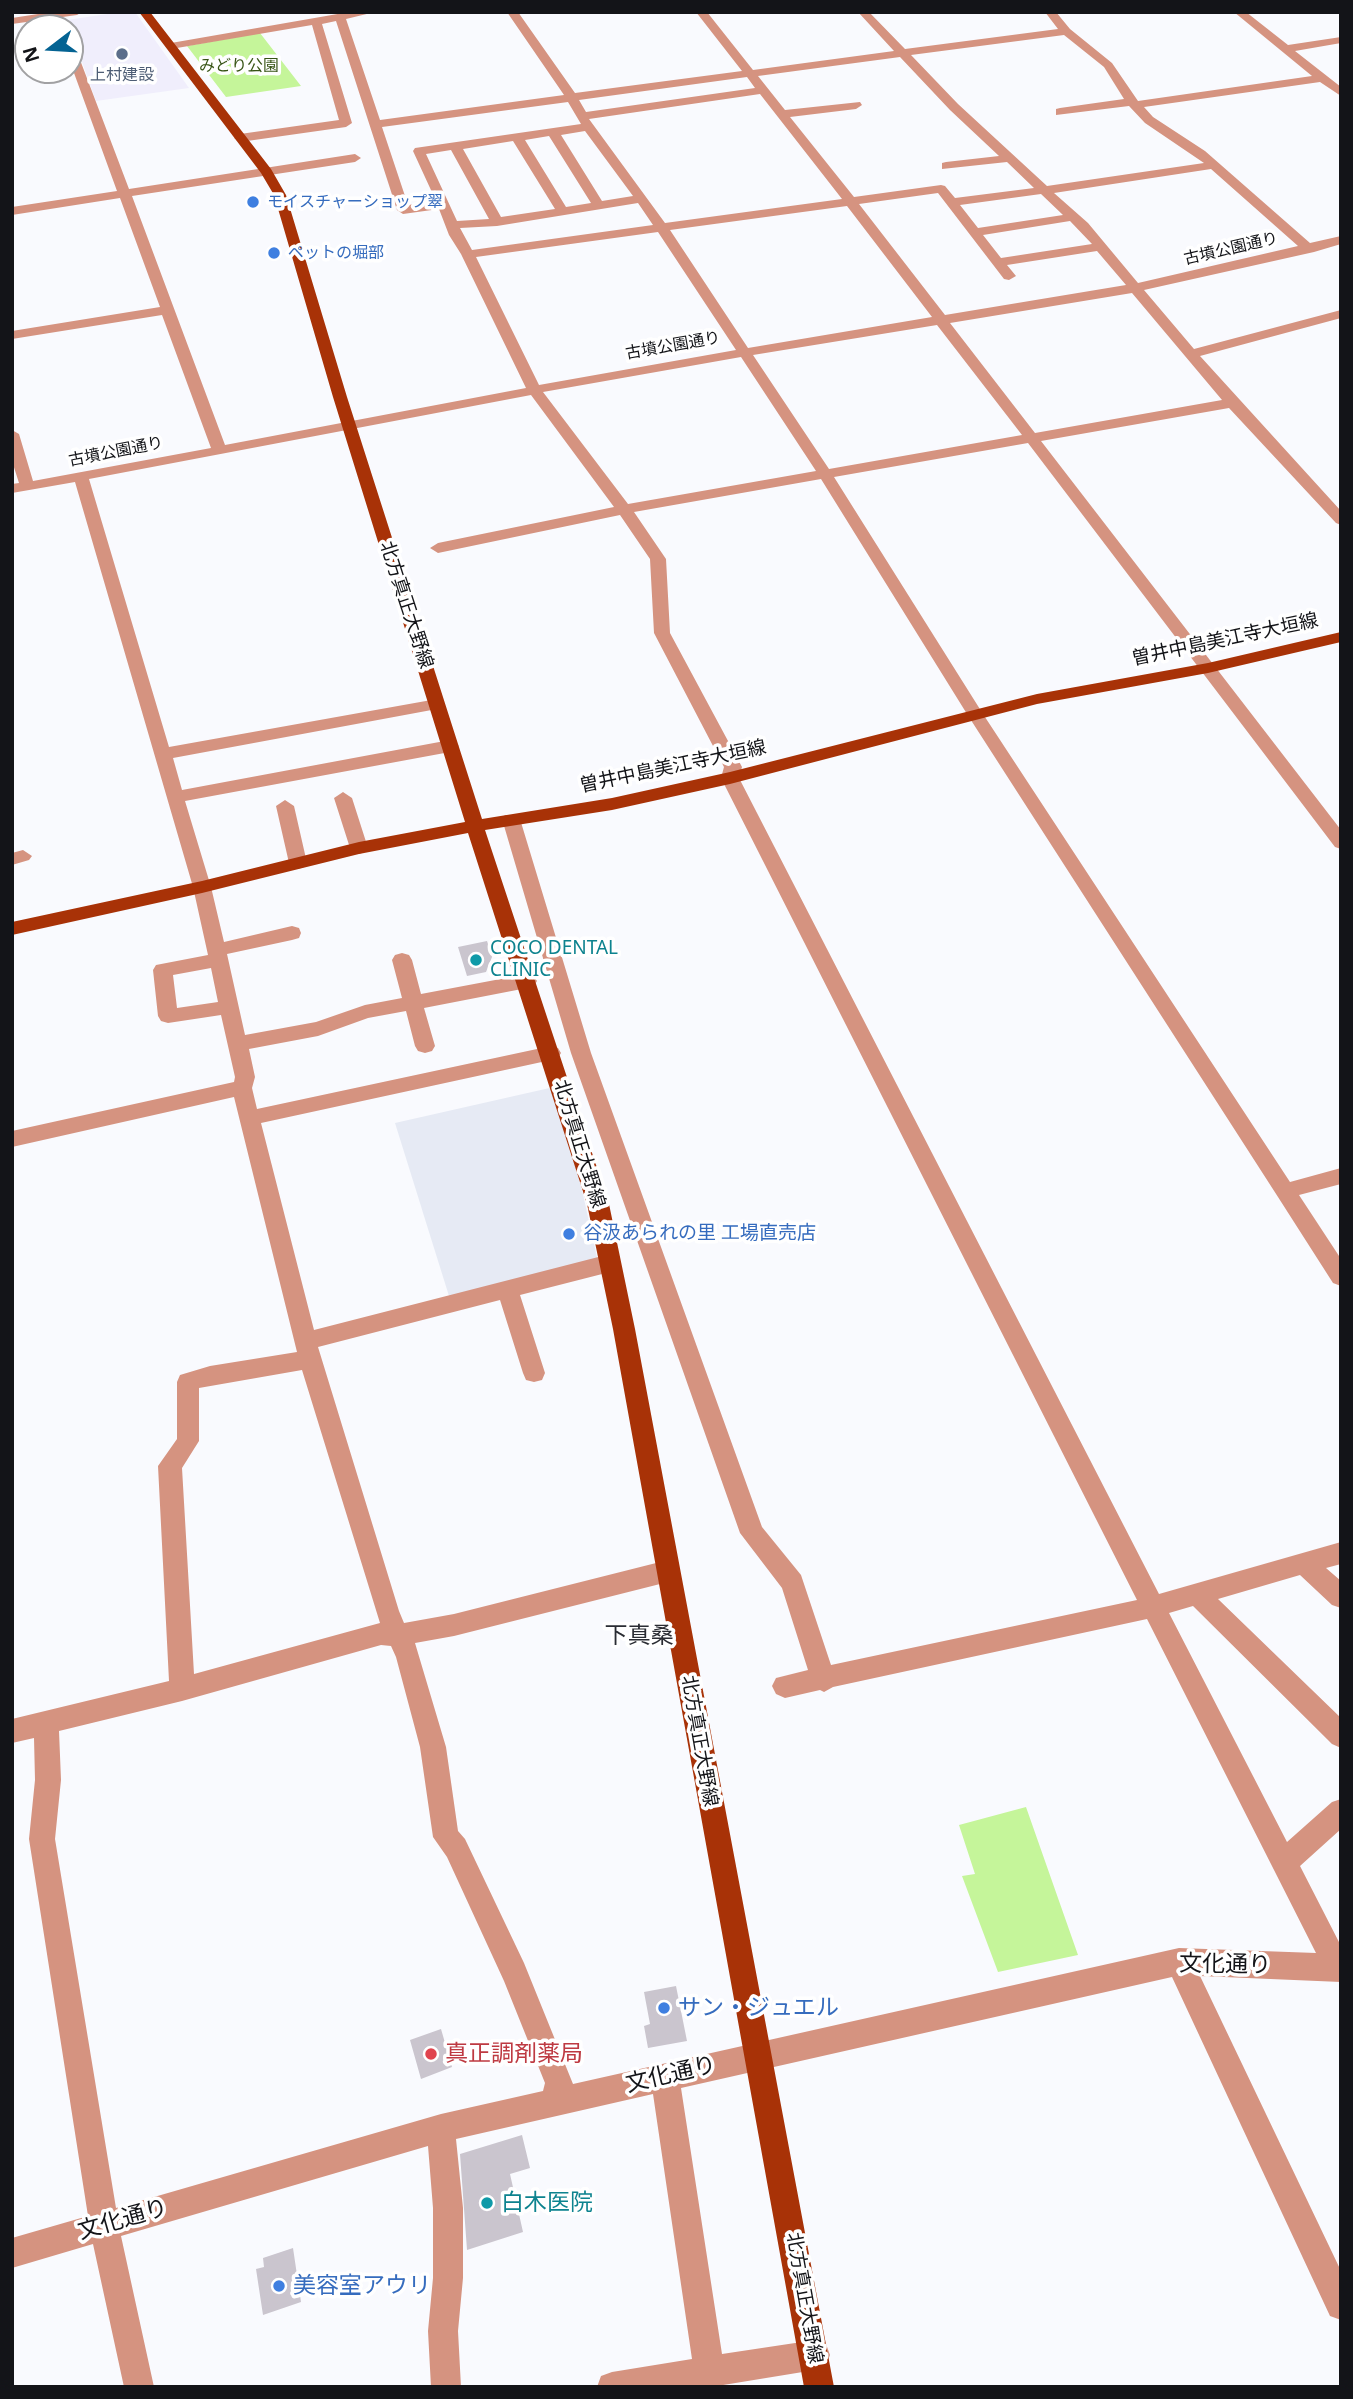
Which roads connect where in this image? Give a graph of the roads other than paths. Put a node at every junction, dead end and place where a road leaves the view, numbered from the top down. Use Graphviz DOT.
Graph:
graph roads {
  1 [pos="144,12"];
  2 [pos="370,12"];
  3 [pos="512,12"];
  4 [pos="702,12"];
  5 [pos="863,12"];
  6 [pos="1050,12"];
  7 [pos="1239,12"];
  8 [pos="340,17"];
  9 [pos="316,21"];
  10 [pos="1066,31"];
  11 [pos="1341,40"];
  12 [pos="171,46"];
  13 [pos="1286,49"];
  14 [pos="900,53"];
  15 [pos="849,60"];
  16 [pos="787,69"];
  17 [pos="752,74"];
  18 [pos="862,75"];
  19 [pos="1323,78"];
  20 [pos="84,84"];
  21 [pos="799,84"];
  22 [pos="765,90"];
  23 [pos="1341,93"];
  24 [pos="572,98"];
  25 [pos="856,104"];
  26 [pos="1134,104"];
  27 [pos="1060,112"];
  28 [pos="782,114"];
  29 [pos="585,122"];
  30 [pos="374,124"];
  31 [pos="553,132"];
  32 [pos="517,137"];
  33 [pos="240,138"];
  34 [pos="455,146"];
  35 [pos="355,158"];
  36 [pos="1010,158"];
  37 [pos="1213,165"];
  38 [pos="946,166"];
  39 [pos="267,172"];
  40 [pos="1044,190"];
  41 [pos="125,194"];
  42 [pos="641,199"];
  43 [pos="850,201"];
  44 [pos="952,202"];
  45 [pos="444,204"];
  46 [pos="599,206"];
  47 [pos="12,211"];
  48 [pos="563,212"];
  49 [pos="1074,218"];
  50 [pos="497,222"];
  51 [pos="452,225"];
  52 [pos="661,226"];
  53 [pos="975,232"];
  54 [pos="1341,240"];
  55 [pos="1101,247"];
  56 [pos="1309,249"];
  57 [pos="468,254"];
  58 [pos="998,262"];
  59 [pos="1009,275"];
  60 [pos="1135,288"];
  61 [pos="165,310"];
  62 [pos="1341,314"];
  63 [pos="941,320"];
  64 [pos="12,335"];
  65 [pos="742,352"];
  66 [pos="1191,354"];
  67 [pos="534,390"];
  68 [pos="1232,403"];
  69 [pos="349,425"];
  70 [pos="12,434"];
  71 [pos="1032,438"];
  72 [pos="219,449"];
  73 [pos="825,474"];
  74 [pos="81,477"];
  75 [pos="19,488"];
  76 [pos="625,510"];
  77 [pos="1341,520"];
  78 [pos="438,548"];
  79 [pos="1341,637"];
  80 [pos="1208,668"];
  81 [pos="437,704"];
  82 [pos="975,714"];
  83 [pos="450,746"];
  84 [pos="163,754"];
  85 [pos="730,778"];
  86 [pos="176,797"];
  87 [pos="343,799"];
  88 [pos="285,806"];
  89 [pos="511,819"];
  90 [pos="475,826"];
  91 [pos="1341,843"];
  92 [pos="359,848"];
  93 [pos="298,863"];
  94 [pos="202,887"];
  95 [pos="12,929"];
  96 [pos="292,933"];
  97 [pos="218,955"];
  98 [pos="402,960"];
  99 [pos="527,981"];
  100 [pos="413,1003"];
  101 [pos="229,1007"];
  102 [pos="238,1044"];
  103 [pos="425,1046"];
  104 [pos="551,1053"];
  105 [pos="242,1088"];
  106 [pos="249,1118"];
  107 [pos="12,1139"];
  108 [pos="1341,1176"];
  109 [pos="1285,1191"];
  110 [pos="610,1263"];
  111 [pos="1341,1277"];
  112 [pos="508,1289"];
  113 [pos="308,1350"];
  114 [pos="534,1373"];
  115 [pos="1341,1553"];
  116 [pos="1304,1564"];
  117 [pos="668,1571"];
  118 [pos="1197,1594"];
  119 [pos="1341,1597"];
  120 [pos="1154,1606"];
  121 [pos="398,1635"];
  122 [pos="824,1679"];
  123 [pos="785,1686"];
  124 [pos="182,1689"];
  125 [pos="46,1723"];
  126 [pos="12,1731"];
  127 [pos="1341,1736"];
  128 [pos="1341,1811"];
  129 [pos="1285,1862"];
  130 [pos="1179,1962"];
  131 [pos="1339,1968"];
  132 [pos="756,2056"];
  133 [pos="665,2077"];
  134 [pos="555,2102"];
  135 [pos="441,2128"];
  136 [pos="104,2225"];
  137 [pos="12,2253"];
  138 [pos="1341,2305"];
  139 [pos="815,2355"];
  140 [pos="709,2371"];
  141 [pos="139,2387"];
  142 [pos="446,2387"];
  143 [pos="612,2387"];
  144 [pos="819,2387"];
  1 -- 12 [label="main road, 北方真正大野線"];
  2 -- 8 [label="street"];
  3 -- 24 [label="street"];
  4 -- 17 [label="street"];
  5 -- 14 [label="street"];
  6 -- 10 [label="street"];
  7 -- 13 [label="street"];
  8 -- 9 [label="street"];
  8 -- 30 [label="street"];
  9 -- 12 [label="street"];
  9 -- 33 [label="street"];
  10 -- 14 [label="street"];
  10 -- 26 [label="street"];
  11 -- 13 [label="street"];
  12 -- 33 [label="main road, 北方真正大野線"];
  13 -- 19 [label="street"];
  14 -- 15 [label="street"];
  14 -- 36 [label="street"];
  15 -- 16 [label="street"];
  15 -- 18 [label="street"];
  16 -- 17 [label="street"];
  16 -- 21 [label="street"];
  17 -- 22 [label="street"];
  17 -- 24 [label="street"];
  19 -- 23 [label="street"];
  19 -- 26 [label="street"];
  20 -- 41 [label="street"];
  22 -- 28 [label="street"];
  22 -- 29 [label="street"];
  24 -- 29 [label="street"];
  24 -- 30 [label="street"];
  25 -- 28 [label="street"];
  26 -- 27 [label="street"];
  26 -- 37 [label="street"];
  28 -- 43 [label="street"];
  29 -- 31 [label="street"];
  29 -- 42 [label="street"];
  30 -- 45 [label="street"];
  31 -- 32 [label="street"];
  31 -- 46 [label="street"];
  32 -- 34 [label="street"];
  32 -- 48 [label="street"];
  33 -- 39 [label="main road, 北方真正大野線"];
  34 -- 45 [label="street"];
  34 -- 50 [label="street"];
  35 -- 39 [label="street"];
  36 -- 38 [label="street"];
  36 -- 40 [label="street"];
  37 -- 40 [label="street"];
  37 -- 56 [label="street"];
  39 -- 41 [label="street"];
  39 -- 69 [label="main road, 北方真正大野線"];
  40 -- 44 [label="street"];
  40 -- 49 [label="street"];
  41 -- 47 [label="street"];
  41 -- 61 [label="street"];
  42 -- 46 [label="street"];
  42 -- 52 [label="street"];
  43 -- 44 [label="street"];
  43 -- 52 [label="street"];
  43 -- 63 [label="street"];
  44 -- 53 [label="street"];
  45 -- 51 [label="street"];
  46 -- 48 [label="street"];
  48 -- 50 [label="street"];
  49 -- 53 [label="street"];
  49 -- 55 [label="street"];
  50 -- 51 [label="street"];
  51 -- 57 [label="street"];
  52 -- 57 [label="street"];
  52 -- 65 [label="street"];
  53 -- 58 [label="street"];
  54 -- 56 [label="street, 古墳公園通り"];
  55 -- 58 [label="street"];
  55 -- 60 [label="street"];
  56 -- 60 [label="street, 古墳公園通り"];
  57 -- 67 [label="street"];
  58 -- 59 [label="street"];
  60 -- 63 [label="street, 古墳公園通り"];
  60 -- 66 [label="street"];
  61 -- 64 [label="street"];
  61 -- 72 [label="street"];
  62 -- 66 [label="street"];
  63 -- 65 [label="street, 古墳公園通り"];
  63 -- 71 [label="street"];
  65 -- 67 [label="street, 古墳公園通り"];
  65 -- 73 [label="street"];
  66 -- 68 [label="street"];
  67 -- 69 [label="street, 古墳公園通り"];
  67 -- 76 [label="street"];
  68 -- 71 [label="street"];
  68 -- 77 [label="street"];
  69 -- 72 [label="street, 古墳公園通り"];
  69 -- 81 [label="main road, 北方真正大野線"];
  70 -- 75 [label="street"];
  71 -- 73 [label="street"];
  71 -- 80 [label="street"];
  72 -- 74 [label="street, 古墳公園通り"];
  73 -- 76 [label="street"];
  73 -- 82 [label="street"];
  74 -- 75 [label="street, 古墳公園通り"];
  74 -- 84 [label="street"];
  76 -- 78 [label="street"];
  76 -- 85 [label="street"];
  79 -- 80 [label="main road, 曽井中島美江寺大垣線"];
  80 -- 82 [label="main road, 曽井中島美江寺大垣線"];
  80 -- 91 [label="street"];
  81 -- 83 [label="main road, 北方真正大野線"];
  81 -- 84 [label="street"];
  82 -- 85 [label="main road, 曽井中島美江寺大垣線"];
  82 -- 109 [label="street"];
  83 -- 86 [label="street"];
  83 -- 90 [label="main road, 北方真正大野線"];
  84 -- 86 [label="street"];
  85 -- 89 [label="main road, 曽井中島美江寺大垣線"];
  85 -- 120 [label="street"];
  86 -- 94 [label="street"];
  87 -- 92 [label="street"];
  88 -- 93 [label="street"];
  89 -- 90 [label="main road, 曽井中島美江寺大垣線"];
  89 -- 122 [label="street"];
  90 -- 92 [label="main road, 曽井中島美江寺大垣線"];
  90 -- 99 [label="main road, 北方真正大野線"];
  92 -- 93 [label="main road, 曽井中島美江寺大垣線"];
  93 -- 94 [label="main road, 曽井中島美江寺大垣線"];
  94 -- 95 [label="main road, 曽井中島美江寺大垣線"];
  94 -- 97 [label="street"];
  96 -- 97 [label="street"];
  97 -- 101 [label="street"];
  97 -- 101 [label="street"];
  98 -- 100 [label="street"];
  99 -- 100 [label="street"];
  99 -- 104 [label="main road, 北方真正大野線"];
  100 -- 102 [label="street"];
  100 -- 103 [label="street"];
  101 -- 102 [label="street"];
  102 -- 105 [label="street"];
  104 -- 106 [label="street"];
  104 -- 110 [label="main road, 北方真正大野線"];
  105 -- 106 [label="street"];
  105 -- 107 [label="street"];
  106 -- 113 [label="street"];
  108 -- 109 [label="street"];
  109 -- 111 [label="street"];
  110 -- 112 [label="street"];
  110 -- 117 [label="main road, 北方真正大野線"];
  112 -- 113 [label="street"];
  112 -- 114 [label="street"];
  113 -- 121 [label="street"];
  113 -- 124 [label="street"];
  115 -- 116 [label="street"];
  116 -- 118 [label="street"];
  116 -- 119 [label="street"];
  117 -- 121 [label="street"];
  117 -- 132 [label="main road, 北方真正大野線"];
  118 -- 120 [label="street"];
  118 -- 127 [label="street"];
  120 -- 122 [label="street"];
  120 -- 129 [label="street"];
  121 -- 124 [label="street"];
  121 -- 134 [label="street"];
  122 -- 123 [label="street"];
  124 -- 125 [label="street"];
  125 -- 126 [label="street"];
  125 -- 136 [label="street"];
  128 -- 129 [label="street"];
  129 -- 131 [label="street"];
  130 -- 131 [label="street, 文化通り"];
  130 -- 132 [label="street, 文化通り"];
  130 -- 138 [label="street"];
  132 -- 133 [label="street, 文化通り"];
  132 -- 139 [label="main road, 北方真正大野線"];
  133 -- 134 [label="street, 文化通り"];
  133 -- 140 [label="street"];
  134 -- 135 [label="street, 文化通り"];
  135 -- 136 [label="street, 文化通り"];
  135 -- 142 [label="street"];
  136 -- 137 [label="street, 文化通り"];
  136 -- 141 [label="street"];
  139 -- 140 [label="street"];
  139 -- 144 [label="main road, 北方真正大野線"];
  140 -- 143 [label="street"];
}
